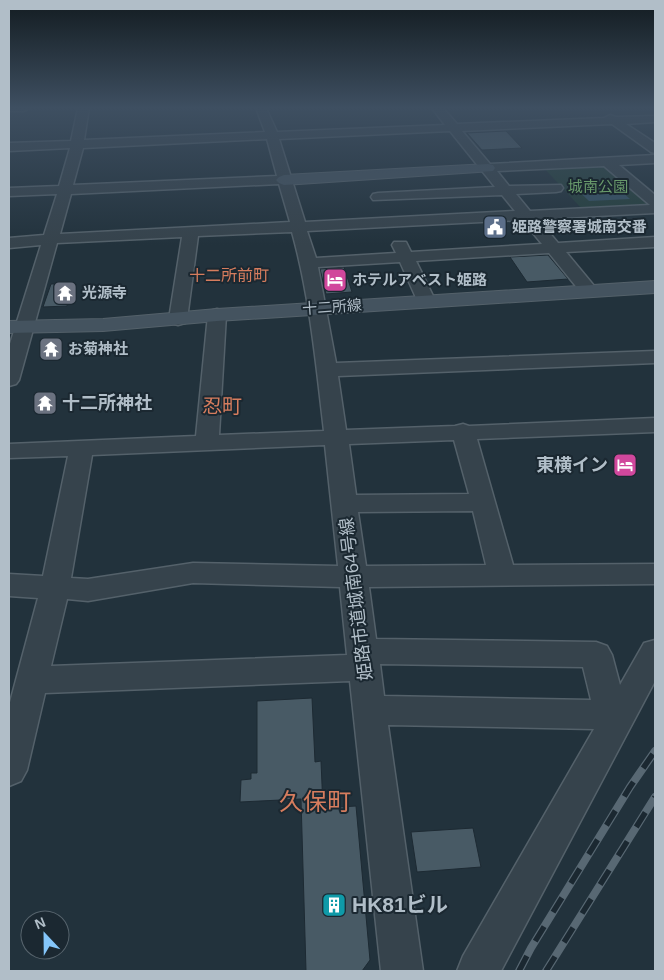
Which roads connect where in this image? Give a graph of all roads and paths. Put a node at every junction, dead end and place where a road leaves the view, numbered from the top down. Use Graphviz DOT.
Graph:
graph roads {
  1 [pos="74,154"];
  2 [pos="277,154"];
  3 [pos="476,154"];
  4 [pos="655,159"];
  5 [pos="608,162"];
  6 [pos="536,166"];
  7 [pos="488,168"];
  8 [pos="368,175"];
  9 [pos="284,180"];
  10 [pos="556,188"];
  11 [pos="64,189"];
  12 [pos="506,190"];
  13 [pos="9,192"];
  14 [pos="378,197"];
  15 [pos="655,202"];
  16 [pos="655,209"];
  17 [pos="579,213"];
  18 [pos="528,216"];
  19 [pos="388,223"];
  20 [pos="299,228"];
  21 [pos="191,233"];
  22 [pos="50,239"];
  23 [pos="655,242"];
  24 [pos="9,243"];
  25 [pos="555,249"];
  26 [pos="407,258"];
  27 [pos="309,263"];
  28 [pos="655,287"];
  29 [pos="589,291"];
  30 [pos="426,300"];
  31 [pos="318,308"];
  32 [pos="217,315"];
  33 [pos="178,319"];
  34 [pos="17,327"];
  35 [pos="655,357"];
  36 [pos="327,370"];
  37 [pos="9,380"];
  38 [pos="655,425"];
  39 [pos="463,432"];
  40 [pos="336,436"];
  41 [pos="206,443"];
  42 [pos="81,449"];
  43 [pos="9,451"];
  44 [pos="484,502"];
  45 [pos="345,504"];
  46 [pos="655,574"];
  47 [pos="502,575"];
  48 [pos="354,577"];
  49 [pos="9,585"];
  50 [pos="55,588"];
  51 [pos="655,652"];
  52 [pos="363,659"];
  53 [pos="32,680"];
  54 [pos="370,710"];
  55 [pos="615,716"];
  56 [pos="9,770"];
  57 [pos="402,971"];
  58 [pos="478,971"];
  1 -- 11 [label="street"];
  2 -- 9 [label="street, 姫路市道城南64号線"];
  3 -- 7 [label="street"];
  4 -- 5 [label="street"];
  5 -- 6 [label="street"];
  5 -- 15 [label="street"];
  6 -- 7 [label="street"];
  6 -- 10 [label="street"];
  7 -- 8 [label="street"];
  7 -- 12 [label="street"];
  8 -- 9 [label="street"];
  8 -- 14 [label="street"];
  9 -- 11 [label="street"];
  9 -- 20 [label="street, 姫路市道城南64号線"];
  10 -- 12 [label="street"];
  10 -- 17 [label="street"];
  11 -- 13 [label="street"];
  11 -- 22 [label="street"];
  12 -- 14 [label="street"];
  12 -- 18 [label="street"];
  14 -- 19 [label="street"];
  16 -- 17 [label="street"];
  17 -- 18 [label="street"];
  18 -- 19 [label="street"];
  18 -- 25 [label="street"];
  19 -- 20 [label="street"];
  19 -- 26 [label="street"];
  20 -- 21 [label="street"];
  20 -- 27 [label="street, 姫路市道城南64号線"];
  21 -- 22 [label="street"];
  21 -- 33 [label="street"];
  22 -- 24 [label="street"];
  22 -- 34 [label="street"];
  23 -- 25 [label="street"];
  25 -- 26 [label="street"];
  25 -- 29 [label="street"];
  26 -- 27 [label="street"];
  26 -- 30 [label="street"];
  27 -- 31 [label="street, 姫路市道城南64号線"];
  28 -- 29 [label="street, 十二所線"];
  29 -- 30 [label="street, 十二所線"];
  30 -- 31 [label="street, 十二所線"];
  31 -- 32 [label="street, 十二所線"];
  31 -- 36 [label="street, 姫路市道城南64号線"];
  32 -- 33 [label="street, 十二所線"];
  32 -- 41 [label="street"];
  33 -- 34 [label="street, 十二所線"];
  34 -- 37 [label="street"];
  35 -- 36 [label="street"];
  36 -- 40 [label="street, 姫路市道城南64号線"];
  38 -- 39 [label="street"];
  39 -- 40 [label="street"];
  39 -- 44 [label="street"];
  40 -- 41 [label="street"];
  40 -- 45 [label="street, 姫路市道城南64号線"];
  41 -- 42 [label="street"];
  42 -- 43 [label="street"];
  42 -- 50 [label="street"];
  44 -- 45 [label="street"];
  44 -- 47 [label="street"];
  45 -- 48 [label="street, 姫路市道城南64号線"];
  46 -- 47 [label="street"];
  47 -- 48 [label="street"];
  48 -- 50 [label="street"];
  48 -- 52 [label="street, 姫路市道城南64号線"];
  49 -- 50 [label="street"];
  50 -- 53 [label="street"];
  51 -- 55 [label="street"];
  52 -- 53 [label="street"];
  52 -- 54 [label="street, 姫路市道城南64号線"];
  52 -- 55 [label="street"];
  53 -- 56 [label="street"];
  54 -- 55 [label="street"];
  54 -- 57 [label="street, 姫路市道城南64号線"];
  55 -- 58 [label="street"];
}
